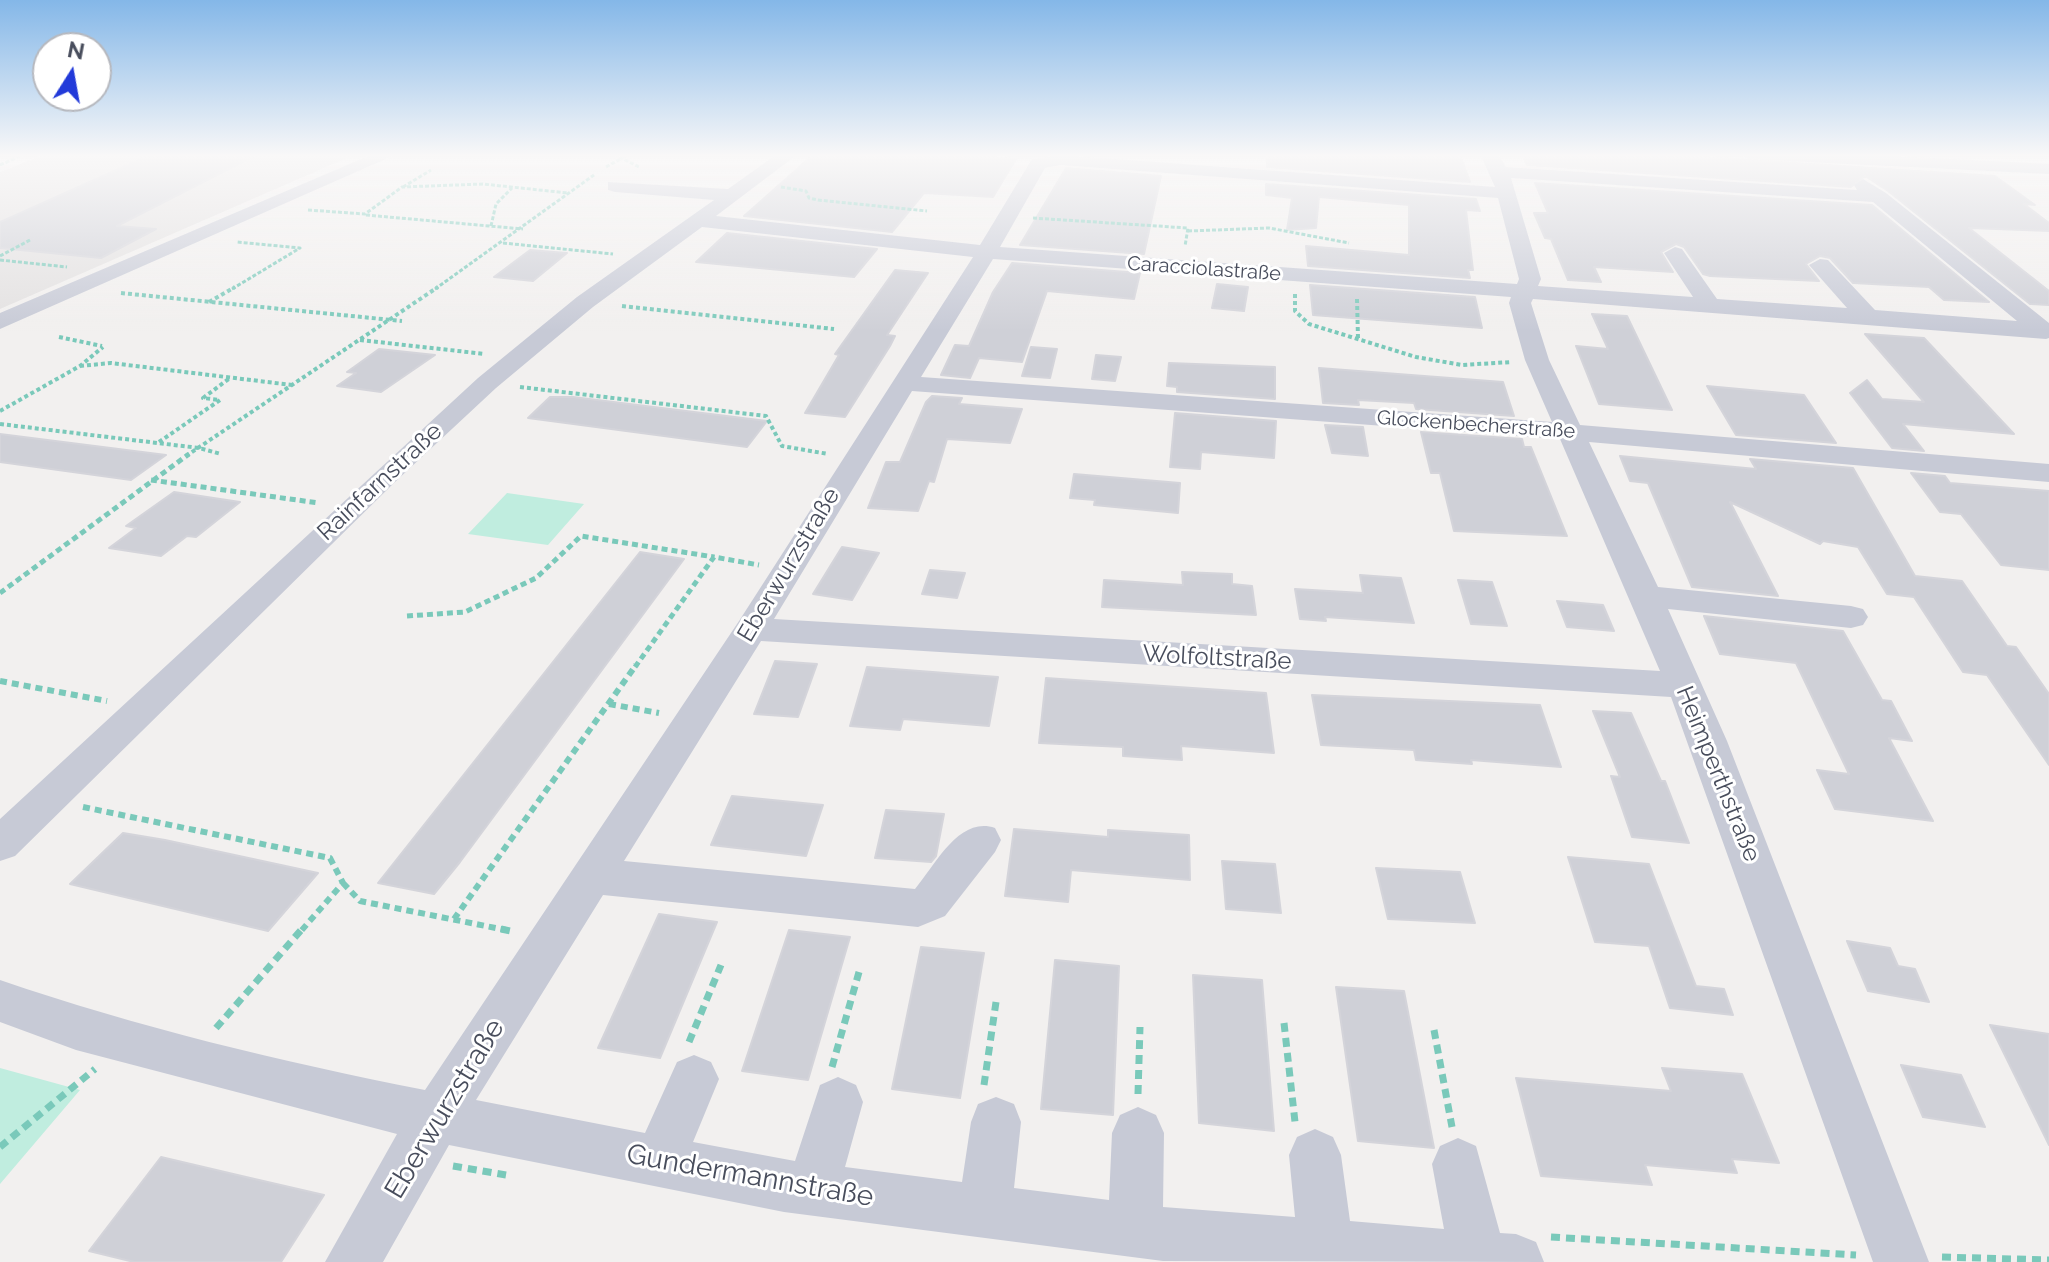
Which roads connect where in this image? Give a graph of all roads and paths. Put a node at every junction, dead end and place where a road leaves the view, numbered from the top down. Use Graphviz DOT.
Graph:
graph roads {
  1 [pos="254,213"];
  2 [pos="350,213"];
  3 [pos="492,213"];
  4 [pos="544,213"];
  5 [pos="706,213"];
  6 [pos="1009,213"];
  7 [pos="1511,213"];
  8 [pos="1899,213"];
  9 [pos="365,214"];
  10 [pos="697,220"];
  11 [pos="491,226"];
  12 [pos="523,229"];
  13 [pos="1188,231"];
  14 [pos="196,238"];
  15 [pos="30,240"];
  16 [pos="503,243"];
  17 [pos="1349,243"];
  18 [pos="1185,247"];
  19 [pos="985,252"];
  20 [pos="1675,253"];
  21 [pos="646,257"];
  22 [pos="0,258"];
  23 [pos="1820,265"];
  24 [pos="69,267"];
  25 [pos="1296,283"];
  26 [pos="1356,287"];
  27 [pos="76,289"];
  28 [pos="1524,293"];
  29 [pos="209,302"];
  30 [pos="585,302"];
  31 [pos="1711,307"];
  32 [pos="4,318"];
  33 [pos="1869,318"];
  34 [pos="389,320"];
  35 [pos="402,321"];
  36 [pos="834,329"];
  37 [pos="2047,331"];
  38 [pos="59,337"];
  39 [pos="1358,338"];
  40 [pos="360,340"];
  41 [pos="518,357"];
  42 [pos="1537,360"];
  43 [pos="80,366"];
  44 [pos="231,378"];
  45 [pos="487,383"];
  46 [pos="902,383"];
  47 [pos="292,385"];
  48 [pos="0,411"];
  49 [pos="0,424"];
  50 [pos="1571,432"];
  51 [pos="158,443"];
  52 [pos="199,448"];
  53 [pos="221,454"];
  54 [pos="839,456"];
  55 [pos="2049,473"];
  56 [pos="150,480"];
  57 [pos="352,508"];
  58 [pos="714,557"];
  59 [pos="786,569"];
  60 [pos="0,593"];
  61 [pos="1646,596"];
  62 [pos="407,616"];
  63 [pos="1851,617"];
  64 [pos="751,629"];
  65 [pos="0,681"];
  66 [pos="1683,685"];
  67 [pos="609,704"];
  68 [pos="143,707"];
  69 [pos="693,719"];
  70 [pos="47,800"];
  71 [pos="980,840"];
  72 [pos="0,844"];
  73 [pos="591,876"];
  74 [pos="343,883"];
  75 [pos="454,919"];
  76 [pos="550,939"];
  77 [pos="721,965"];
  78 [pos="859,972"];
  79 [pos="0,1001"];
  80 [pos="996,1002"];
  81 [pos="1284,1023"];
  82 [pos="1140,1027"];
  83 [pos="1434,1030"];
  84 [pos="128,1040"];
  85 [pos="192,1056"];
  86 [pos="694,1079"];
  87 [pos="838,1102"];
  88 [pos="435,1119"];
  89 [pos="996,1122"];
  90 [pos="1138,1133"];
  91 [pos="0,1147"];
  92 [pos="1315,1155"];
  93 [pos="659,1162"];
  94 [pos="1458,1164"];
  95 [pos="812,1190"];
  96 [pos="984,1212"];
  97 [pos="1135,1231"];
  98 [pos="1326,1247"];
  99 [pos="1497,1260"];
  100 [pos="353,1262"];
  101 [pos="1901,1262"];
  1 -- 14 [label="street"];
  2 -- 9 [label="path"];
  3 -- 11 [label="path"];
  4 -- 12 [label="path"];
  5 -- 10 [label="street, Rainfarnstraße"];
  6 -- 13 [label="path"];
  6 -- 19 [label="street, Eberwurzstraße"];
  7 -- 28 [label="street, Heimperthstraße"];
  8 -- 37 [label="street"];
  9 -- 11 [label="path"];
  10 -- 19 [label="street, Caracciolastraße"];
  10 -- 21 [label="street, Rainfarnstraße"];
  11 -- 12 [label="path"];
  12 -- 16 [label="path"];
  13 -- 17 [label="path"];
  13 -- 18 [label="path"];
  14 -- 27 [label="street"];
  14 -- 29 [label="path"];
  15 -- 22 [label="path"];
  16 -- 21 [label="path"];
  16 -- 34 [label="path"];
  19 -- 28 [label="street, Caracciolastraße"];
  19 -- 46 [label="street, Eberwurzstraße"];
  20 -- 31 [label="street"];
  21 -- 30 [label="street, Rainfarnstraße"];
  22 -- 24 [label="path"];
  23 -- 33 [label="street"];
  25 -- 39 [label="path"];
  26 -- 39 [label="path"];
  27 -- 29 [label="path"];
  27 -- 32 [label="street"];
  28 -- 31 [label="street, Caracciolastraße"];
  28 -- 42 [label="street, Heimperthstraße"];
  29 -- 34 [label="path"];
  30 -- 36 [label="path"];
  30 -- 41 [label="street, Rainfarnstraße"];
  31 -- 33 [label="street, Caracciolastraße"];
  33 -- 37 [label="street, Caracciolastraße"];
  34 -- 35 [label="path"];
  34 -- 40 [label="path"];
  38 -- 43 [label="path"];
  39 -- 42 [label="path"];
  40 -- 41 [label="path"];
  40 -- 47 [label="path"];
  41 -- 45 [label="street, Rainfarnstraße"];
  42 -- 50 [label="street, Heimperthstraße"];
  43 -- 44 [label="path"];
  43 -- 48 [label="path"];
  44 -- 47 [label="path"];
  44 -- 51 [label="path"];
  45 -- 54 [label="path"];
  45 -- 57 [label="street, Rainfarnstraße"];
  46 -- 50 [label="street, Glockenbecherstraße"];
  46 -- 59 [label="street, Eberwurzstraße"];
  47 -- 52 [label="path"];
  49 -- 51 [label="path"];
  50 -- 55 [label="street, Glockenbecherstraße"];
  50 -- 61 [label="street, Heimperthstraße"];
  51 -- 52 [label="path"];
  52 -- 53 [label="path"];
  52 -- 56 [label="path"];
  56 -- 57 [label="path"];
  56 -- 60 [label="path"];
  57 -- 68 [label="street, Rainfarnstraße"];
  58 -- 59 [label="path"];
  58 -- 62 [label="path"];
  58 -- 67 [label="path"];
  59 -- 64 [label="street, Eberwurzstraße"];
  61 -- 63 [label="street"];
  61 -- 66 [label="street, Heimperthstraße"];
  64 -- 66 [label="street, Wolfoltstraße"];
  64 -- 69 [label="street, Eberwurzstraße"];
  65 -- 68 [label="path"];
  66 -- 101 [label="street, Heimperthstraße"];
  67 -- 69 [label="path"];
  67 -- 75 [label="path"];
  68 -- 70 [label="street, Rainfarnstraße"];
  69 -- 73 [label="street, Eberwurzstraße"];
  70 -- 72 [label="street, Rainfarnstraße"];
  70 -- 74 [label="path"];
  71 -- 73 [label="street"];
  73 -- 76 [label="street, Eberwurzstraße"];
  74 -- 75 [label="path"];
  74 -- 85 [label="path"];
  75 -- 76 [label="path"];
  76 -- 88 [label="street, Eberwurzstraße"];
  77 -- 86 [label="path"];
  78 -- 87 [label="path"];
  79 -- 84 [label="street, Gundermannstraße"];
  80 -- 89 [label="path"];
  81 -- 92 [label="path"];
  82 -- 90 [label="path"];
  83 -- 94 [label="path"];
  84 -- 85 [label="street, Gundermannstraße"];
  84 -- 91 [label="path"];
  85 -- 88 [label="street, Gundermannstraße"];
  86 -- 93 [label="street"];
  87 -- 95 [label="street"];
  88 -- 93 [label="street, Gundermannstraße"];
  88 -- 100 [label="street, Eberwurzstraße"];
  89 -- 96 [label="street"];
  90 -- 97 [label="street"];
  92 -- 98 [label="street"];
  93 -- 95 [label="street, Gundermannstraße"];
  94 -- 99 [label="street"];
  95 -- 96 [label="street, Gundermannstraße"];
  96 -- 97 [label="street, Gundermannstraße"];
  97 -- 98 [label="street, Gundermannstraße"];
  98 -- 99 [label="street, Gundermannstraße"];
}
